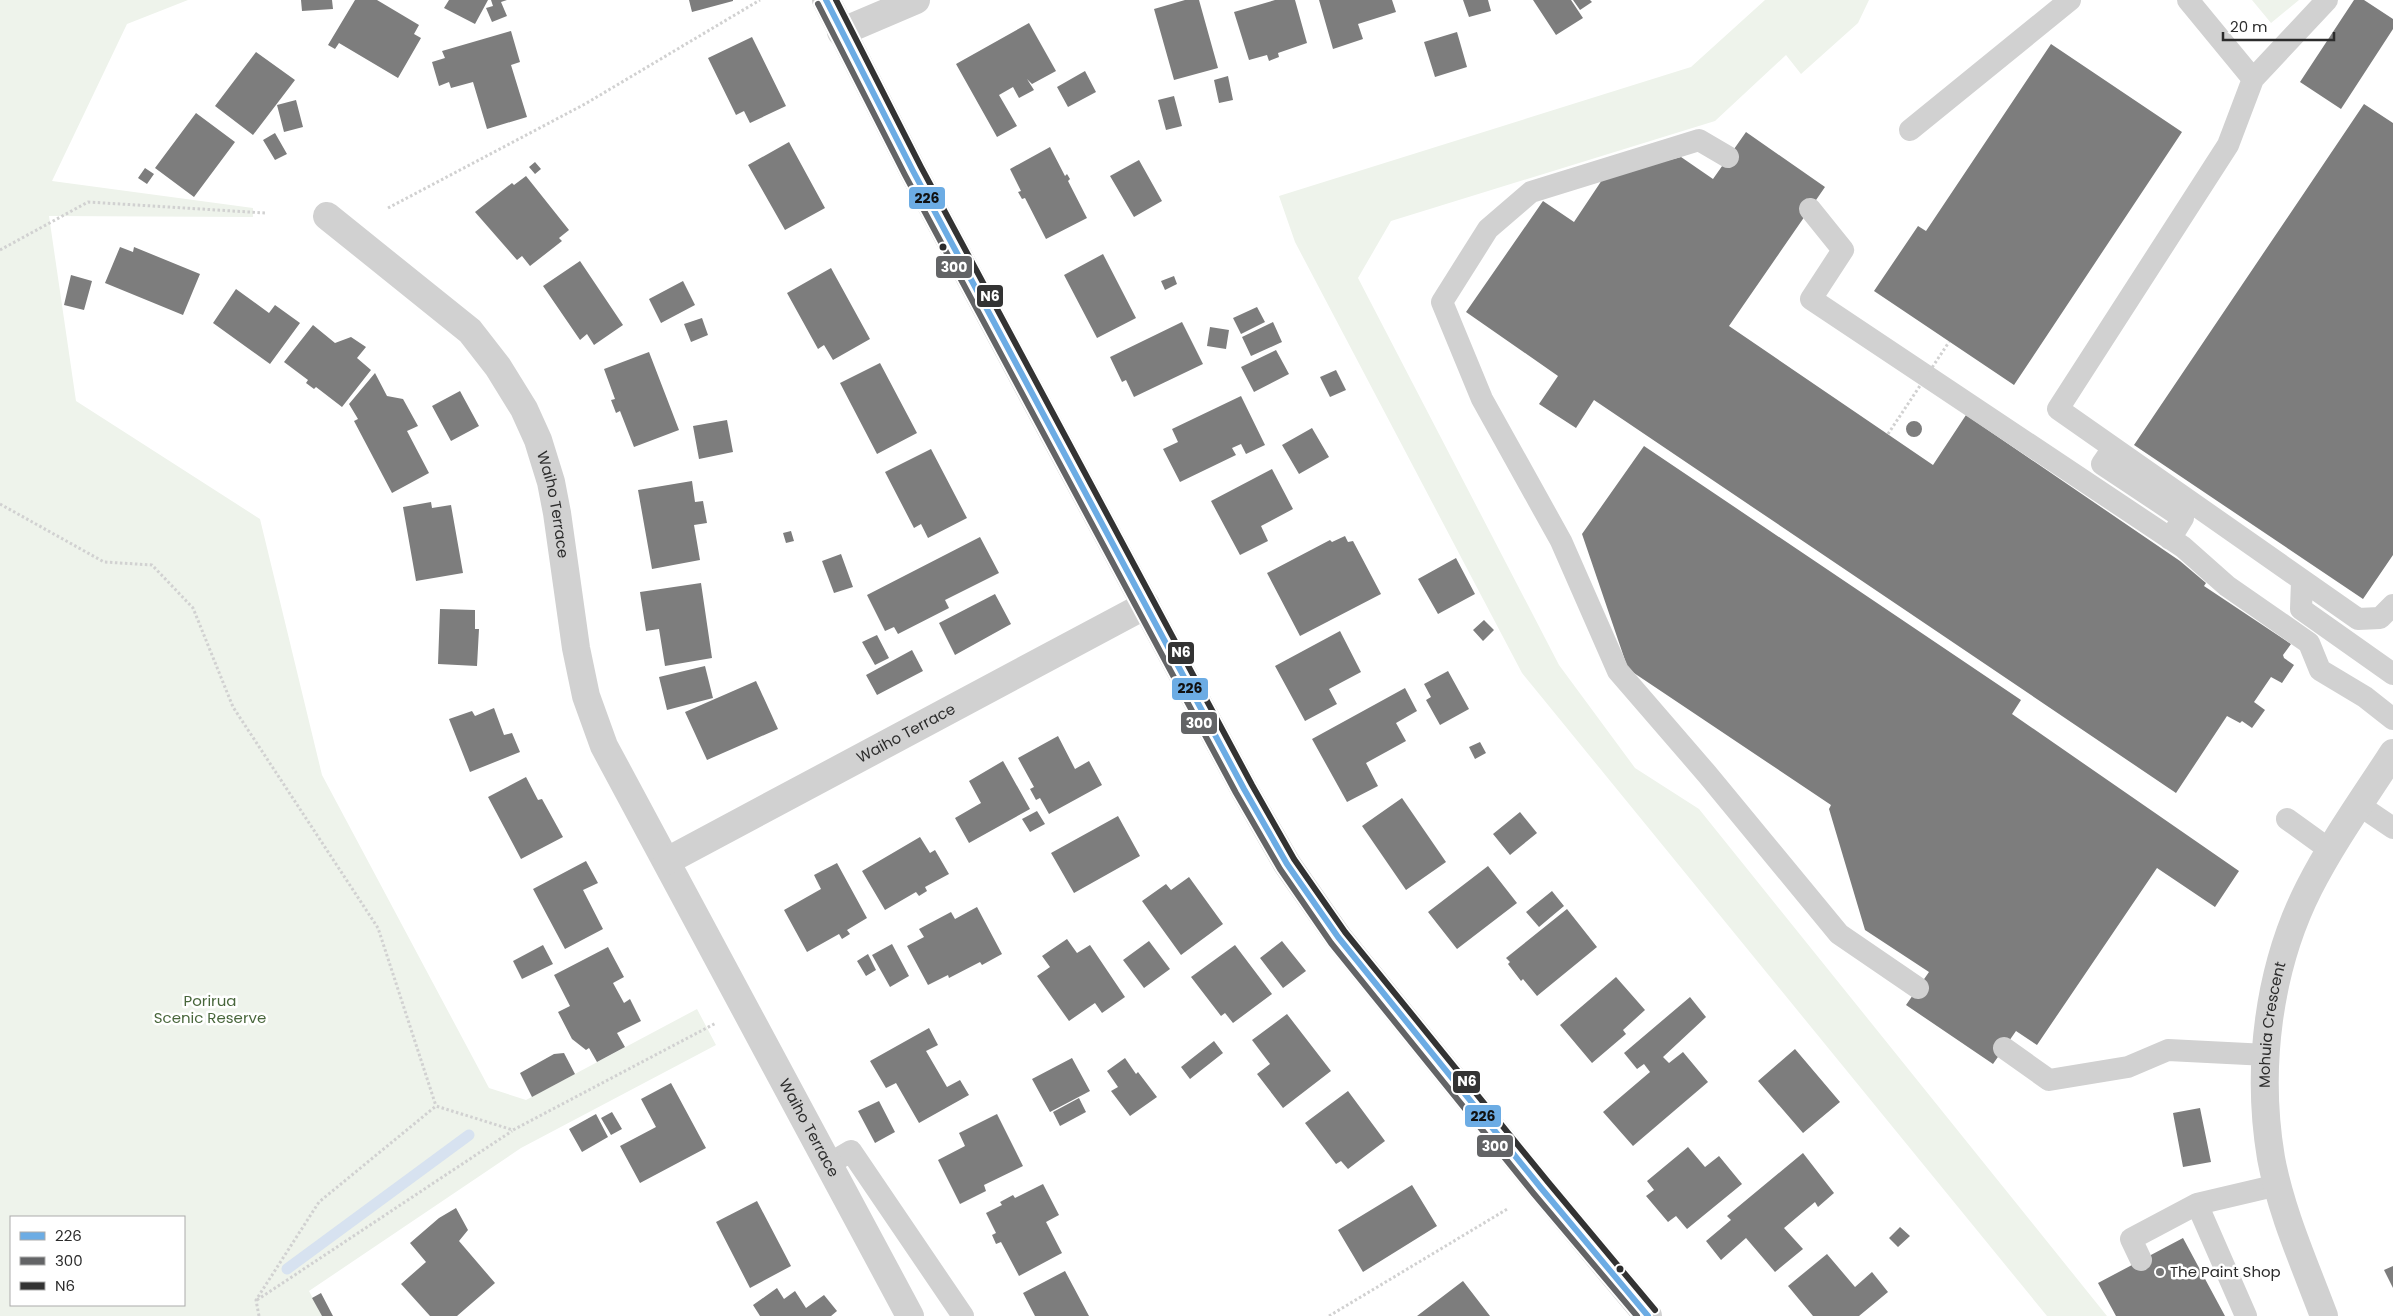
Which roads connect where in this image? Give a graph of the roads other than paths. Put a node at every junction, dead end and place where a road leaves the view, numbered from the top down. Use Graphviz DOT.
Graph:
graph roads {
  1 [pos="826,0"];
  2 [pos="916,0"];
  3 [pos="2070,0"];
  4 [pos="2188,0"];
  5 [pos="2327,0"];
  6 [pos="841,32"];
  7 [pos="2253,79"];
  8 [pos="1910,130"];
  9 [pos="1728,157"];
  10 [pos="1810,209"];
  11 [pos="328,216"];
  12 [pos="2114,448"];
  13 [pos="2170,539"];
  14 [pos="2302,582"];
  15 [pos="1146,605"];
  16 [pos="2393,605"];
  17 [pos="2393,674"];
  18 [pos="2393,719"];
  19 [pos="2393,753"];
  20 [pos="2359,805"];
  21 [pos="2287,819"];
  22 [pos="2393,828"];
  23 [pos="2330,850"];
  24 [pos="667,861"];
  25 [pos="1918,988"];
  26 [pos="2004,1048"];
  27 [pos="2267,1055"];
  28 [pos="829,1164"];
  29 [pos="2278,1185"];
  30 [pos="2197,1204"];
  31 [pos="2141,1260"];
  32 [pos="910,1316"];
  33 [pos="963,1316"];
  34 [pos="1648,1316"];
  35 [pos="2246,1316"];
  36 [pos="2324,1316"];
  1 -- 6 [label="street"];
  2 -- 6 [label="street"];
  3 -- 8 [label="lane"];
  4 -- 7 [label="lane"];
  5 -- 7 [label="lane"];
  6 -- 15 [label="street"];
  7 -- 12 [label="lane"];
  9 -- 25 [label="lane"];
  10 -- 13 [label="lane"];
  11 -- 24 [label="street, Waiho Terrace"];
  12 -- 13 [label="lane"];
  12 -- 14 [label="lane"];
  13 -- 18 [label="lane"];
  14 -- 16 [label="lane"];
  14 -- 17 [label="lane"];
  15 -- 24 [label="street, Waiho Terrace"];
  15 -- 34 [label="street"];
  19 -- 20 [label="street, Mohuia Crescent"];
  20 -- 22 [label="lane"];
  20 -- 23 [label="street, Mohuia Crescent"];
  21 -- 23 [label="lane"];
  23 -- 27 [label="street, Mohuia Crescent"];
  24 -- 28 [label="street, Waiho Terrace"];
  26 -- 27 [label="lane"];
  27 -- 29 [label="street, Mohuia Crescent"];
  28 -- 32 [label="street, Waiho Terrace"];
  28 -- 33 [label="lane"];
  29 -- 30 [label="lane"];
  29 -- 36 [label="street, Mohuia Crescent"];
  30 -- 31 [label="lane"];
  30 -- 35 [label="lane"];
}
